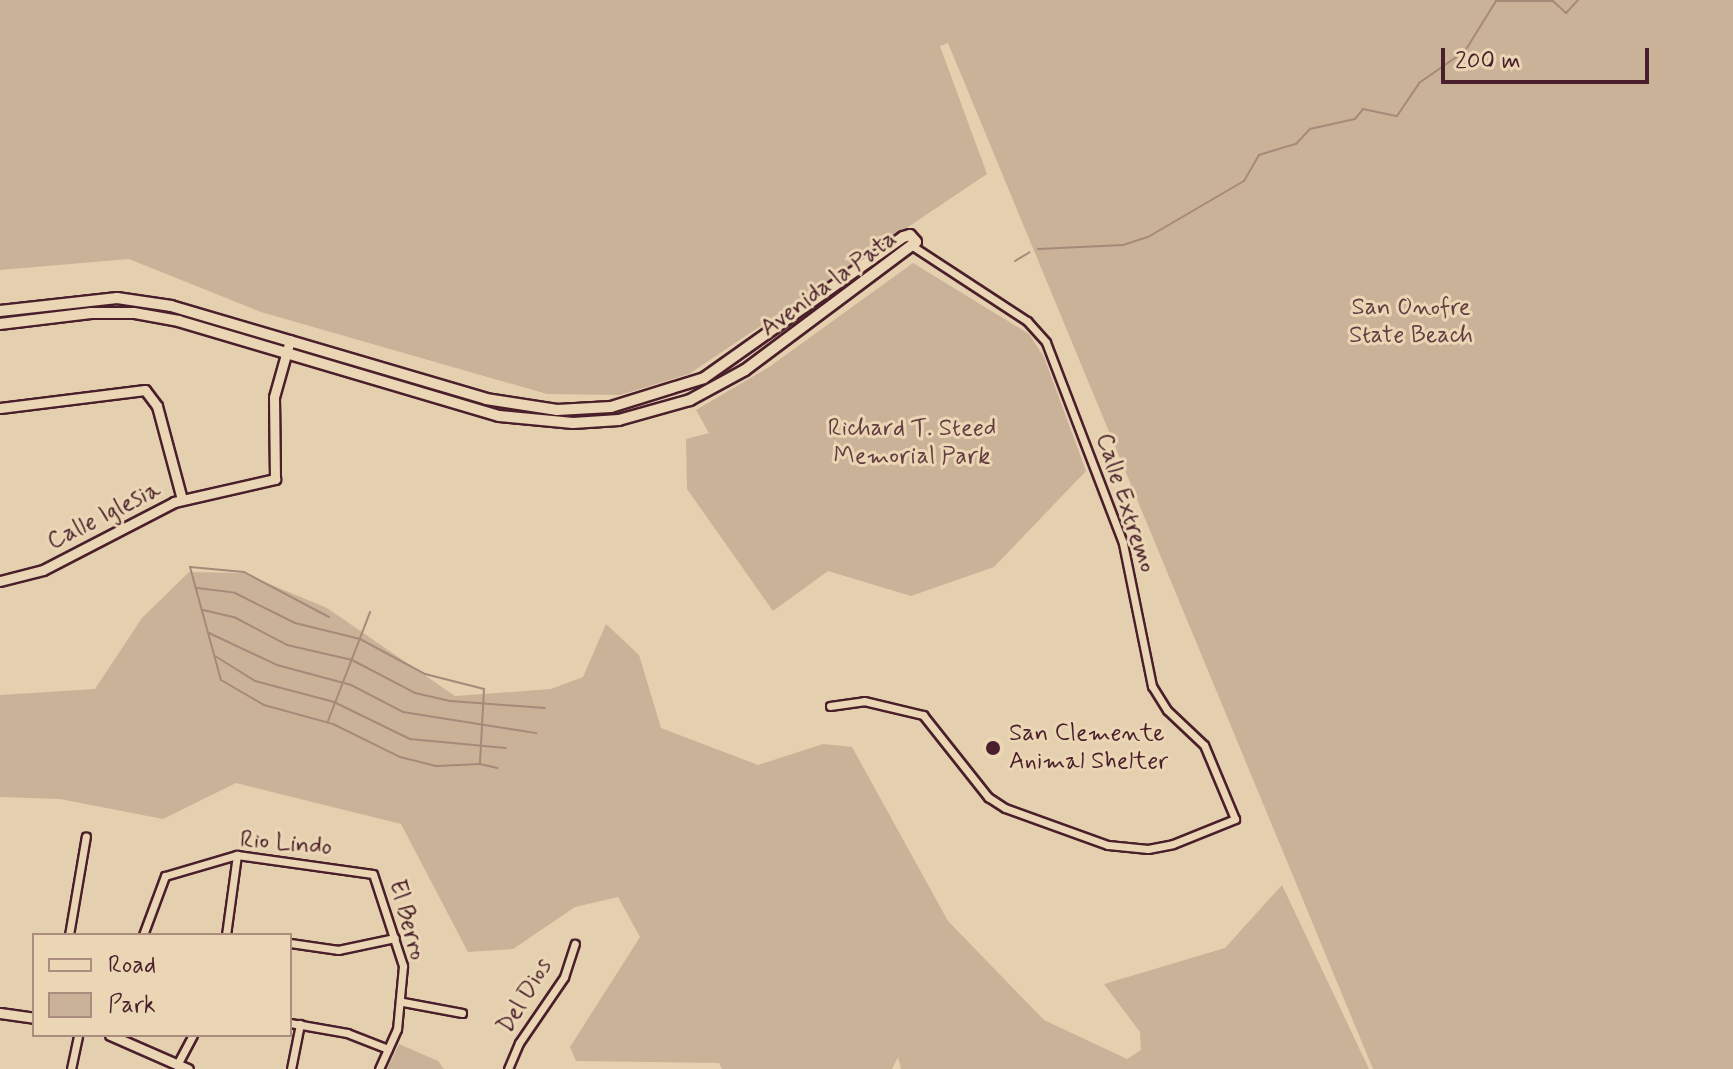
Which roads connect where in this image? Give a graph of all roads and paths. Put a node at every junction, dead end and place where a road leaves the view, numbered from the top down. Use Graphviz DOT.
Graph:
graph roads {
  1 [pos="914,247"];
  2 [pos="0,311"];
  3 [pos="0,324"];
  4 [pos="290,340"];
  5 [pos="286,353"];
  6 [pos="0,408"];
  7 [pos="182,499"];
  8 [pos="0,581"];
  9 [pos="830,706"];
  10 [pos="86,836"];
  11 [pos="237,855"];
  12 [pos="373,874"];
  13 [pos="69,933"];
  14 [pos="144,933"];
  15 [pos="226,933"];
  16 [pos="395,938"];
  17 [pos="292,943"];
  18 [pos="575,944"];
  19 [pos="403,1002"];
  20 [pos="0,1013"];
  21 [pos="462,1013"];
  22 [pos="32,1018"];
  23 [pos="292,1023"];
  24 [pos="300,1024"];
  25 [pos="78,1037"];
  26 [pos="115,1037"];
  27 [pos="192,1037"];
  28 [pos="388,1049"];
  29 [pos="178,1063"];
  30 [pos="71,1069"];
  31 [pos="188,1069"];
  32 [pos="291,1069"];
  33 [pos="379,1069"];
  34 [pos="508,1069"];
  1 -- 4 [label="main road, Avenida la Pata"];
  1 -- 5 [label="main road, Avenida la Pata"];
  1 -- 9 [label="street, Calle Extremo"];
  2 -- 4 [label="main road, Avenida la Pata"];
  3 -- 5 [label="main road, Avenida la Pata"];
  4 -- 5 [label="street, Calle Iglesia"];
  5 -- 7 [label="street, Calle Iglesia"];
  6 -- 7 [label="street"];
  7 -- 8 [label="street, Calle Iglesia"];
  10 -- 13 [label="street"];
  11 -- 12 [label="street, Rio Lindo"];
  11 -- 14 [label="street, Rio Lindo"];
  11 -- 15 [label="street"];
  12 -- 16 [label="street, El Berro"];
  16 -- 17 [label="street"];
  16 -- 19 [label="street, El Berro"];
  18 -- 34 [label="street, Del Dios"];
  19 -- 21 [label="street"];
  19 -- 28 [label="street, El Berro"];
  20 -- 22 [label="street"];
  23 -- 24 [label="street"];
  24 -- 28 [label="street"];
  24 -- 32 [label="street"];
  25 -- 30 [label="street"];
  26 -- 29 [label="street"];
  27 -- 29 [label="street"];
  28 -- 33 [label="street, El Berro"];
  29 -- 31 [label="street"];
}
